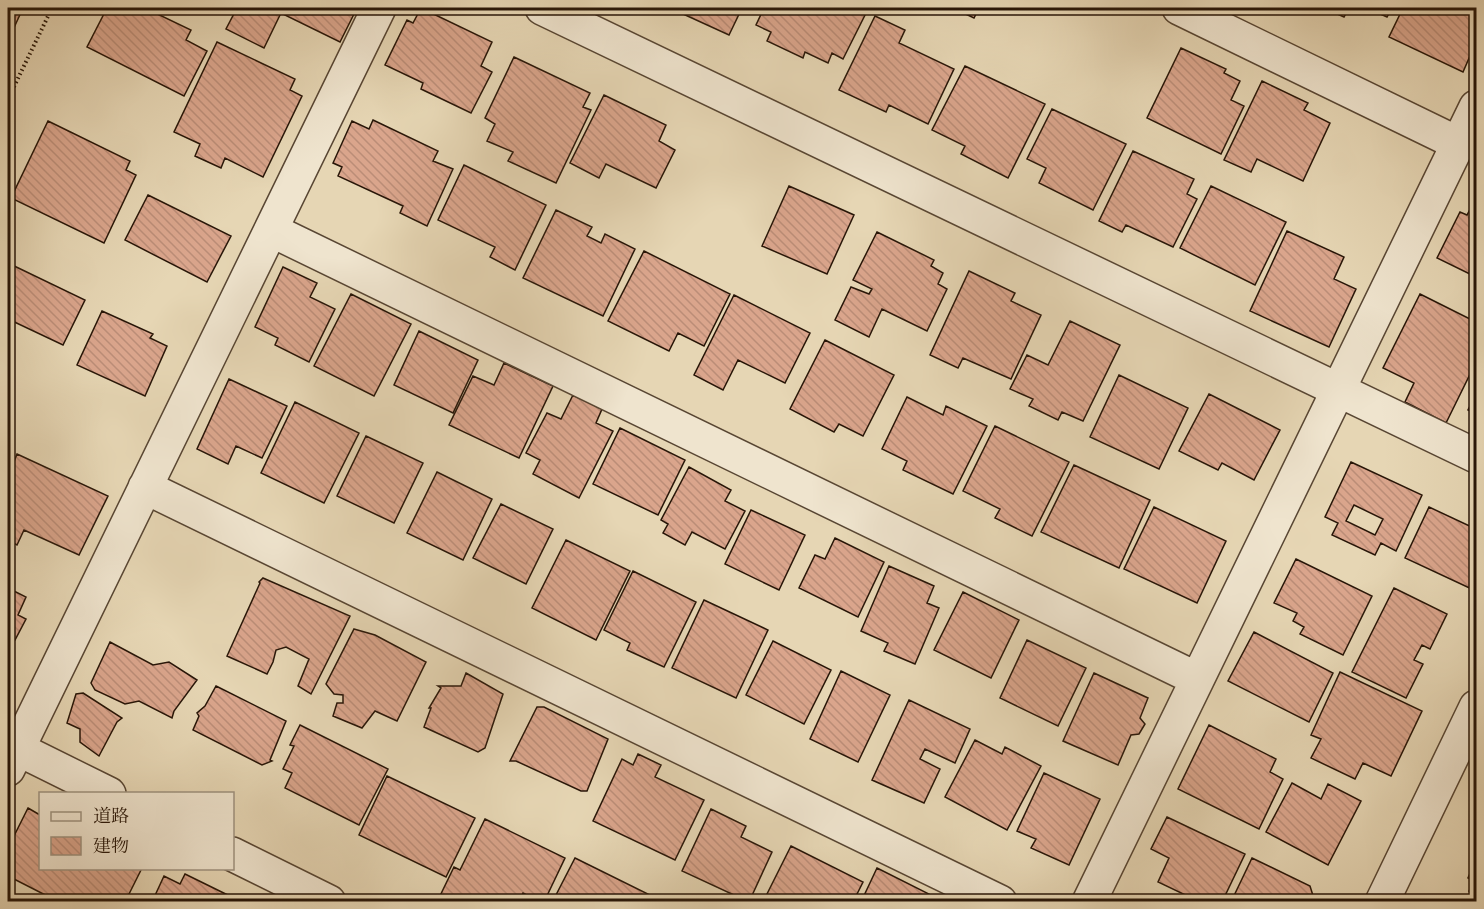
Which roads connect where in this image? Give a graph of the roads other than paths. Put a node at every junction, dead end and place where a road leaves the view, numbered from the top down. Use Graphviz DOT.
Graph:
graph roads {
  1 [pos="379,8"];
  2 [pos="542,8"];
  3 [pos="1179,8"];
  4 [pos="1476,107"];
  5 [pos="1459,144"];
  6 [pos="271,230"];
  7 [pos="1338,389"];
  8 [pos="1476,456"];
  9 [pos="145,488"];
  10 [pos="1197,679"];
  11 [pos="1476,707"];
  12 [pos="11,754"];
  13 [pos="104,792"];
  14 [pos="234,855"];
  15 [pos="330,902"];
  16 [pos="1000,902"];
  17 [pos="1089,902"];
  18 [pos="1382,902"];
  1 -- 6 [label="street"];
  2 -- 7 [label="street"];
  3 -- 5 [label="street"];
  4 -- 5 [label="street"];
  5 -- 7 [label="street"];
  6 -- 9 [label="street"];
  6 -- 10 [label="street"];
  7 -- 8 [label="street"];
  7 -- 10 [label="street"];
  9 -- 12 [label="street"];
  9 -- 16 [label="street"];
  10 -- 17 [label="street"];
  11 -- 18 [label="street"];
  12 -- 13 [label="street"];
  14 -- 15 [label="street"];
}
